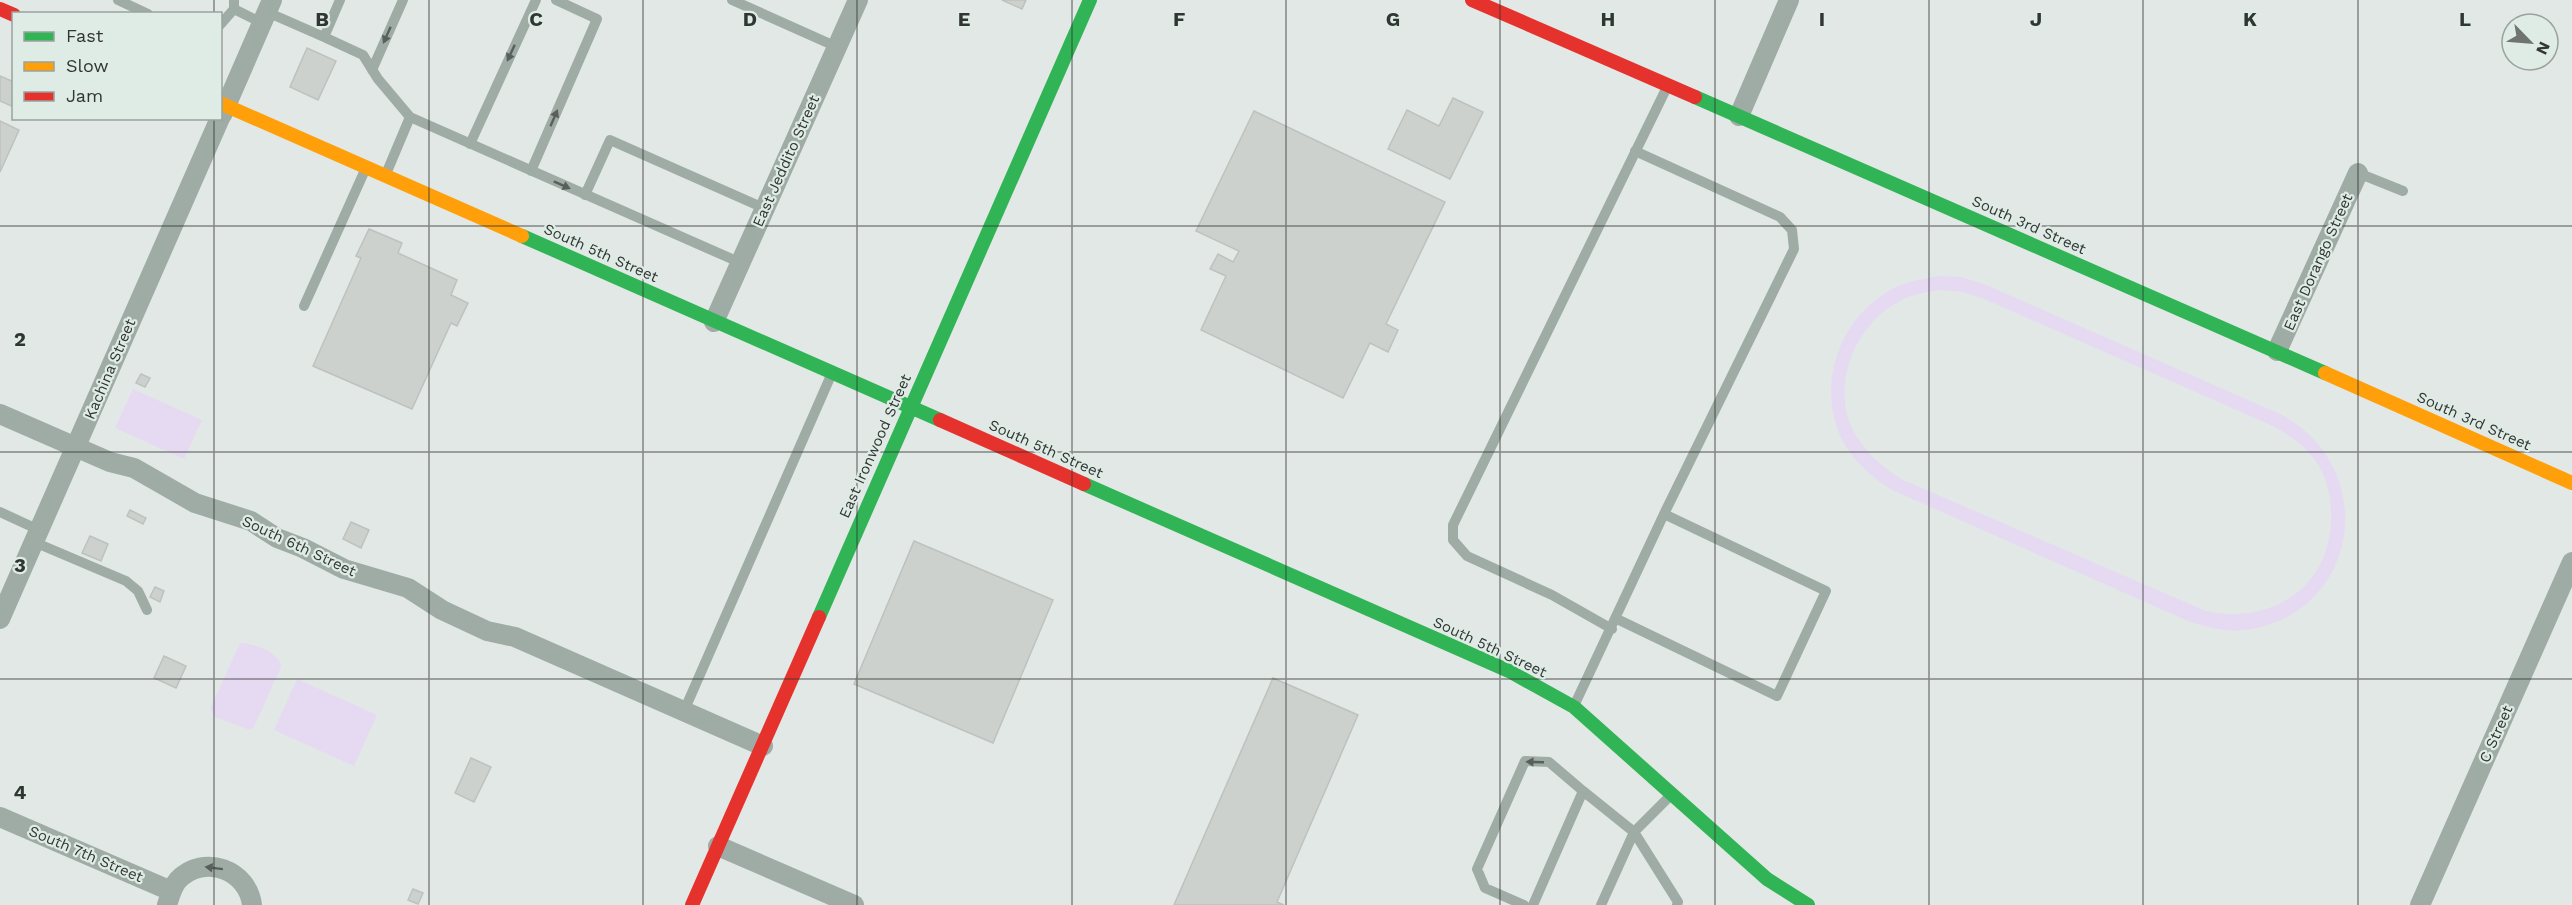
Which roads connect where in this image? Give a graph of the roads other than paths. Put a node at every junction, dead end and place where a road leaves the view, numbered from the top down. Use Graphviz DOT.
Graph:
graph roads {
  1 [pos="118,0"];
  2 [pos="340,0"];
  3 [pos="403,0"];
  4 [pos="536,0"];
  5 [pos="556,0"];
  6 [pos="732,0"];
  7 [pos="858,0"];
  8 [pos="1472,0"];
  9 [pos="1789,0"];
  10 [pos="1090,2"];
  11 [pos="234,4"];
  12 [pos="144,12"];
  13 [pos="267,12"];
  14 [pos="222,22"];
  15 [pos="324,37"];
  16 [pos="837,46"];
  17 [pos="372,70"];
  18 [pos="1669,85"];
  19 [pos="222,111"];
  20 [pos="1739,116"];
  21 [pos="411,117"];
  22 [pos="218,120"];
  23 [pos="470,144"];
  24 [pos="1635,152"];
  25 [pos="367,167"];
  26 [pos="531,171"];
  27 [pos="2358,173"];
  28 [pos="386,174"];
  29 [pos="2403,191"];
  30 [pos="585,195"];
  31 [pos="766,208"];
  32 [pos="741,263"];
  33 [pos="304,306"];
  34 [pos="714,322"];
  35 [pos="2277,351"];
  36 [pos="832,373"];
  37 [pos="910,407"];
  38 [pos="0,414"];
  39 [pos="76,447"];
  40 [pos="2572,483"];
  41 [pos="0,512"];
  42 [pos="1664,514"];
  43 [pos="37,536"];
  44 [pos="2572,562"];
  45 [pos="147,610"];
  46 [pos="0,619"];
  47 [pos="1614,624"];
  48 [pos="1574,707"];
  49 [pos="684,711"];
  50 [pos="763,746"];
  51 [pos="1583,791"];
  52 [pos="1671,795"];
  53 [pos="0,817"];
  54 [pos="1634,831"];
  55 [pos="718,846"];
  56 [pos="169,898"];
  57 [pos="252,905"];
  58 [pos="692,905"];
  59 [pos="854,905"];
  60 [pos="1524,905"];
  61 [pos="1533,905"];
  62 [pos="1601,905"];
  63 [pos="1677,905"];
  64 [pos="1808,905"];
  65 [pos="2420,905"];
  1 -- 12 [label="lane"];
  2 -- 15 [label="lane"];
  3 -- 17 [label="lane, one-way"];
  4 -- 23 [label="lane, one-way"];
  26 -- 5 [label="lane, one-way"];
  6 -- 16 [label="lane"];
  7 -- 16 [label="street, East Jeddito Street"];
  8 -- 18 [label="street, South 3rd Street"];
  9 -- 20 [label="street"];
  10 -- 37 [label="street, East Ironwood Street"];
  11 -- 13 [label="lane"];
  11 -- 14 [label="lane"];
  13 -- 15 [label="lane"];
  13 -- 19 [label="street, Kachina Street"];
  15 -- 17 [label="lane"];
  16 -- 31 [label="street, East Jeddito Street"];
  17 -- 21 [label="lane"];
  18 -- 20 [label="street, South 3rd Street"];
  18 -- 24 [label="lane"];
  19 -- 25 [label="street, South 5th Street"];
  20 -- 35 [label="street, South 3rd Street"];
  21 -- 23 [label="lane"];
  21 -- 28 [label="lane"];
  22 -- 39 [label="street, Kachina Street"];
  23 -- 26 [label="lane"];
  24 -- 42 [label="lane"];
  24 -- 47 [label="lane"];
  25 -- 28 [label="street, South 5th Street"];
  25 -- 33 [label="lane"];
  26 -- 30 [label="lane, one-way"];
  27 -- 29 [label="lane"];
  27 -- 35 [label="street, East Dorango Street"];
  28 -- 34 [label="street, South 5th Street"];
  30 -- 31 [label="lane"];
  30 -- 32 [label="lane"];
  31 -- 32 [label="street, East Jeddito Street"];
  32 -- 34 [label="street, East Jeddito Street"];
  34 -- 36 [label="street, South 5th Street"];
  35 -- 40 [label="street, South 3rd Street"];
  36 -- 37 [label="street, South 5th Street"];
  36 -- 49 [label="lane"];
  37 -- 48 [label="street, South 5th Street"];
  37 -- 50 [label="street, East Ironwood Street"];
  38 -- 39 [label="street, South 6th Street"];
  39 -- 43 [label="street, Kachina Street"];
  39 -- 49 [label="street, South 6th Street"];
  41 -- 43 [label="lane"];
  42 -- 47 [label="lane"];
  42 -- 47 [label="lane"];
  43 -- 45 [label="lane"];
  43 -- 46 [label="street, Kachina Street"];
  44 -- 65 [label="street, C Street"];
  47 -- 48 [label="lane"];
  48 -- 52 [label="street, South 5th Street"];
  49 -- 50 [label="street, South 6th Street"];
  50 -- 55 [label="street, East Ironwood Street"];
  51 -- 54 [label="lane"];
  51 -- 60 [label="lane, one-way"];
  51 -- 61 [label="lane"];
  52 -- 54 [label="lane"];
  52 -- 64 [label="street, South 5th Street"];
  53 -- 56 [label="street, South 7th Street"];
  54 -- 62 [label="lane"];
  54 -- 63 [label="lane"];
  55 -- 58 [label="street, East Ironwood Street"];
  55 -- 59 [label="street"];
  57 -- 56 [label="street, South 7th Street, one-way"];
}
